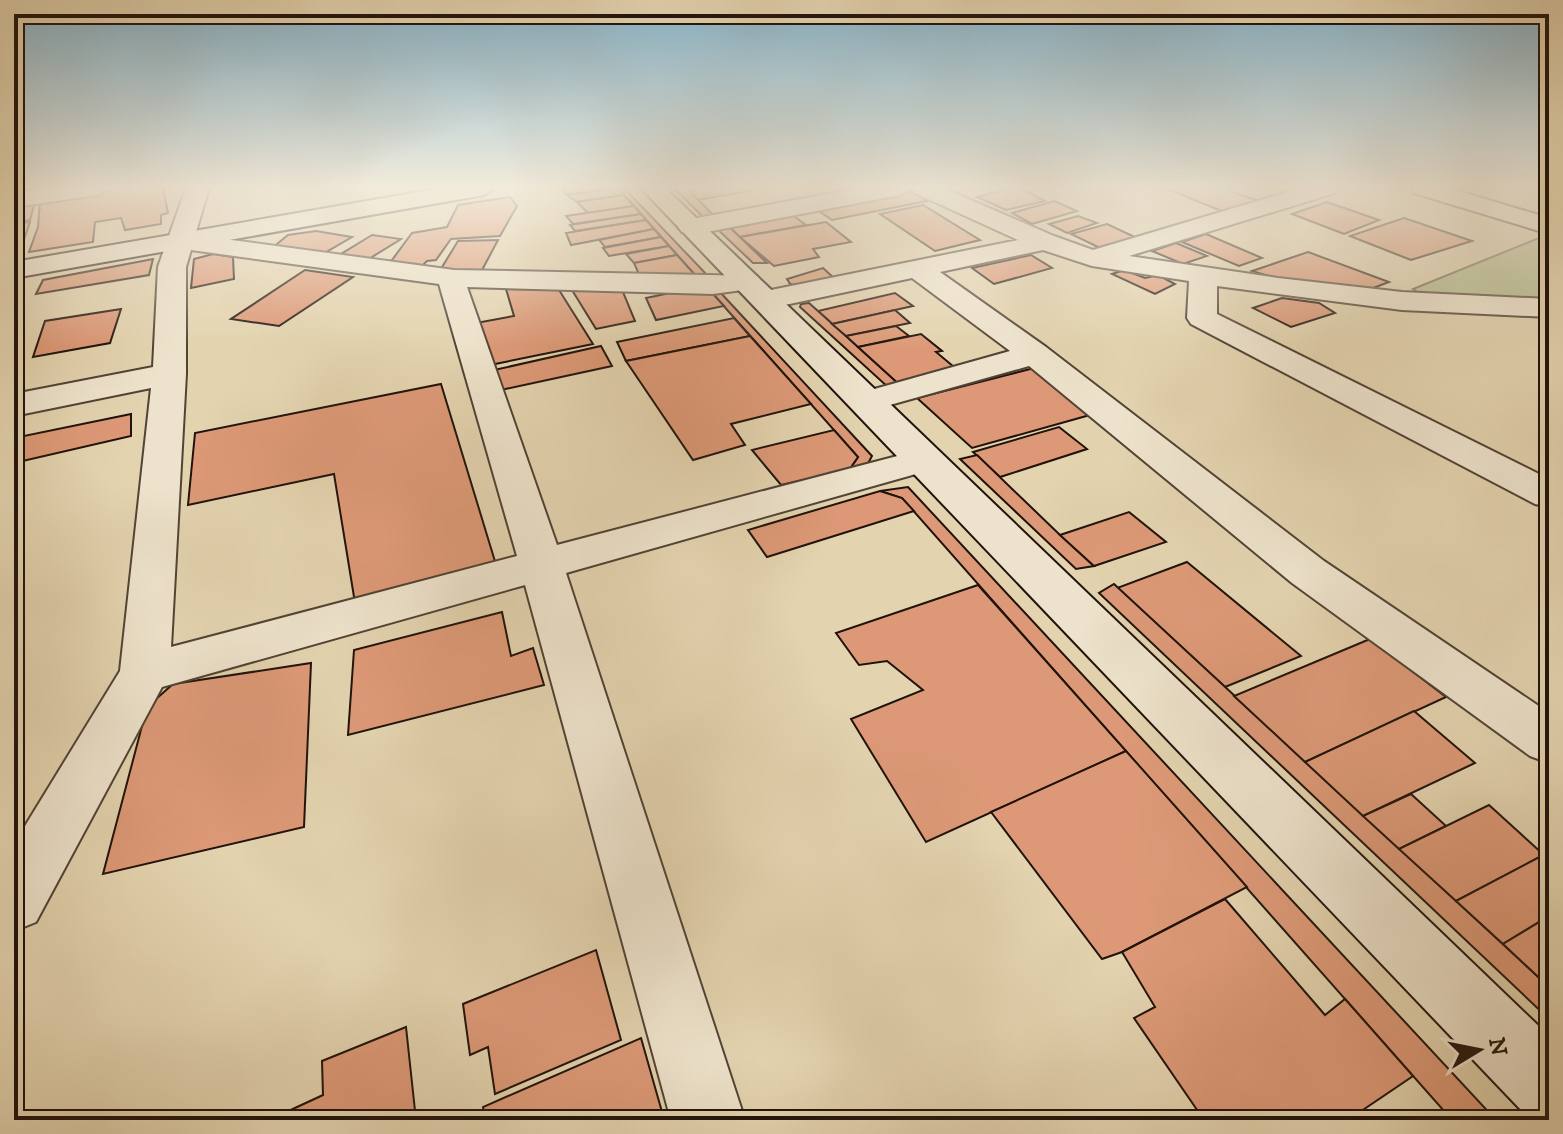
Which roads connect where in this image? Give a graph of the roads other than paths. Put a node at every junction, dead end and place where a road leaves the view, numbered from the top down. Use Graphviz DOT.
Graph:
graph roads {
  1 [pos="180,241"];
  2 [pos="705,241"];
  3 [pos="1149,241"];
  4 [pos="1045,242"];
  5 [pos="1092,258"];
  6 [pos="916,268"];
  7 [pos="14,270"];
  8 [pos="1203,277"];
  9 [pos="454,278"];
  10 [pos="756,291"];
  11 [pos="1549,308"];
  12 [pos="1035,354"];
  13 [pos="169,374"];
  14 [pos="865,402"];
  15 [pos="14,405"];
  16 [pos="924,460"];
  17 [pos="1549,495"];
  18 [pos="542,567"];
  19 [pos="145,673"];
  20 [pos="1549,741"];
  21 [pos="14,901"];
  22 [pos="1549,1086"];
  23 [pos="708,1120"];
  1 -- 7 [label="street"];
  1 -- 9 [label="street"];
  1 -- 13 [label="street"];
  2 -- 10 [label="street"];
  3 -- 5 [label="street"];
  4 -- 5 [label="street"];
  4 -- 6 [label="street"];
  5 -- 8 [label="street"];
  6 -- 10 [label="street"];
  6 -- 12 [label="street"];
  8 -- 11 [label="street"];
  8 -- 17 [label="street"];
  9 -- 10 [label="street"];
  9 -- 18 [label="street"];
  10 -- 14 [label="street"];
  12 -- 14 [label="street"];
  12 -- 20 [label="street"];
  13 -- 15 [label="street"];
  13 -- 19 [label="street"];
  14 -- 16 [label="street"];
  16 -- 18 [label="street"];
  16 -- 22 [label="street"];
  18 -- 19 [label="street"];
  18 -- 23 [label="street"];
  19 -- 21 [label="street"];
}
